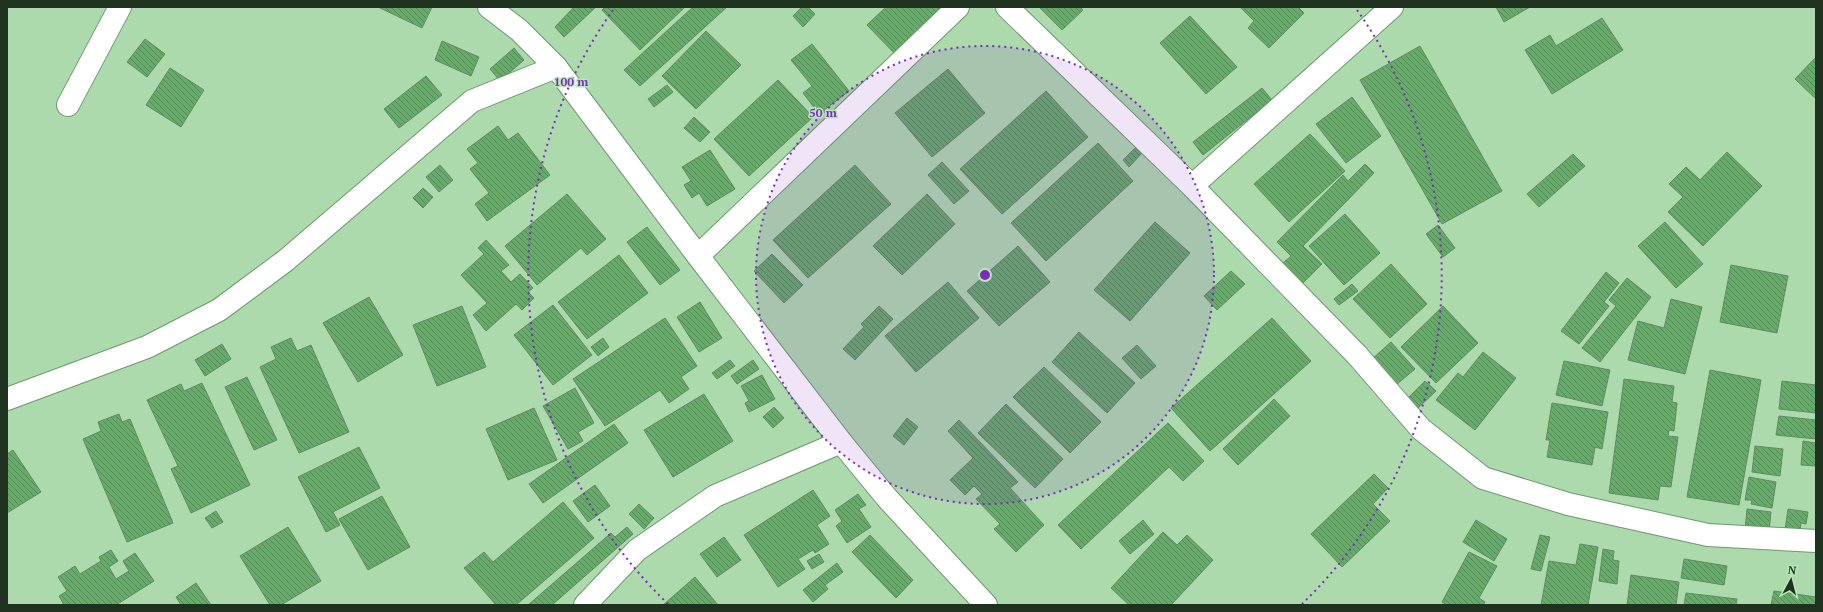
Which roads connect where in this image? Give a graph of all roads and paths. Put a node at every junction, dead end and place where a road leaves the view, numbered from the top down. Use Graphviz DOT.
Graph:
graph roads {
  1 [pos="120,7"];
  2 [pos="489,7"];
  3 [pos="958,7"];
  4 [pos="1007,7"];
  5 [pos="1392,7"];
  6 [pos="556,67"];
  7 [pos="68,105"];
  8 [pos="1192,186"];
  9 [pos="698,256"];
  10 [pos="7,399"];
  11 [pos="841,442"];
  12 [pos="1816,541"];
  13 [pos="585,605"];
  14 [pos="986,605"];
  1 -- 7 [label="street"];
  2 -- 6 [label="street"];
  3 -- 9 [label="street"];
  4 -- 8 [label="street"];
  5 -- 8 [label="street"];
  6 -- 9 [label="street"];
  6 -- 10 [label="street"];
  8 -- 12 [label="street"];
  9 -- 11 [label="street"];
  11 -- 13 [label="street"];
  11 -- 14 [label="street"];
}
